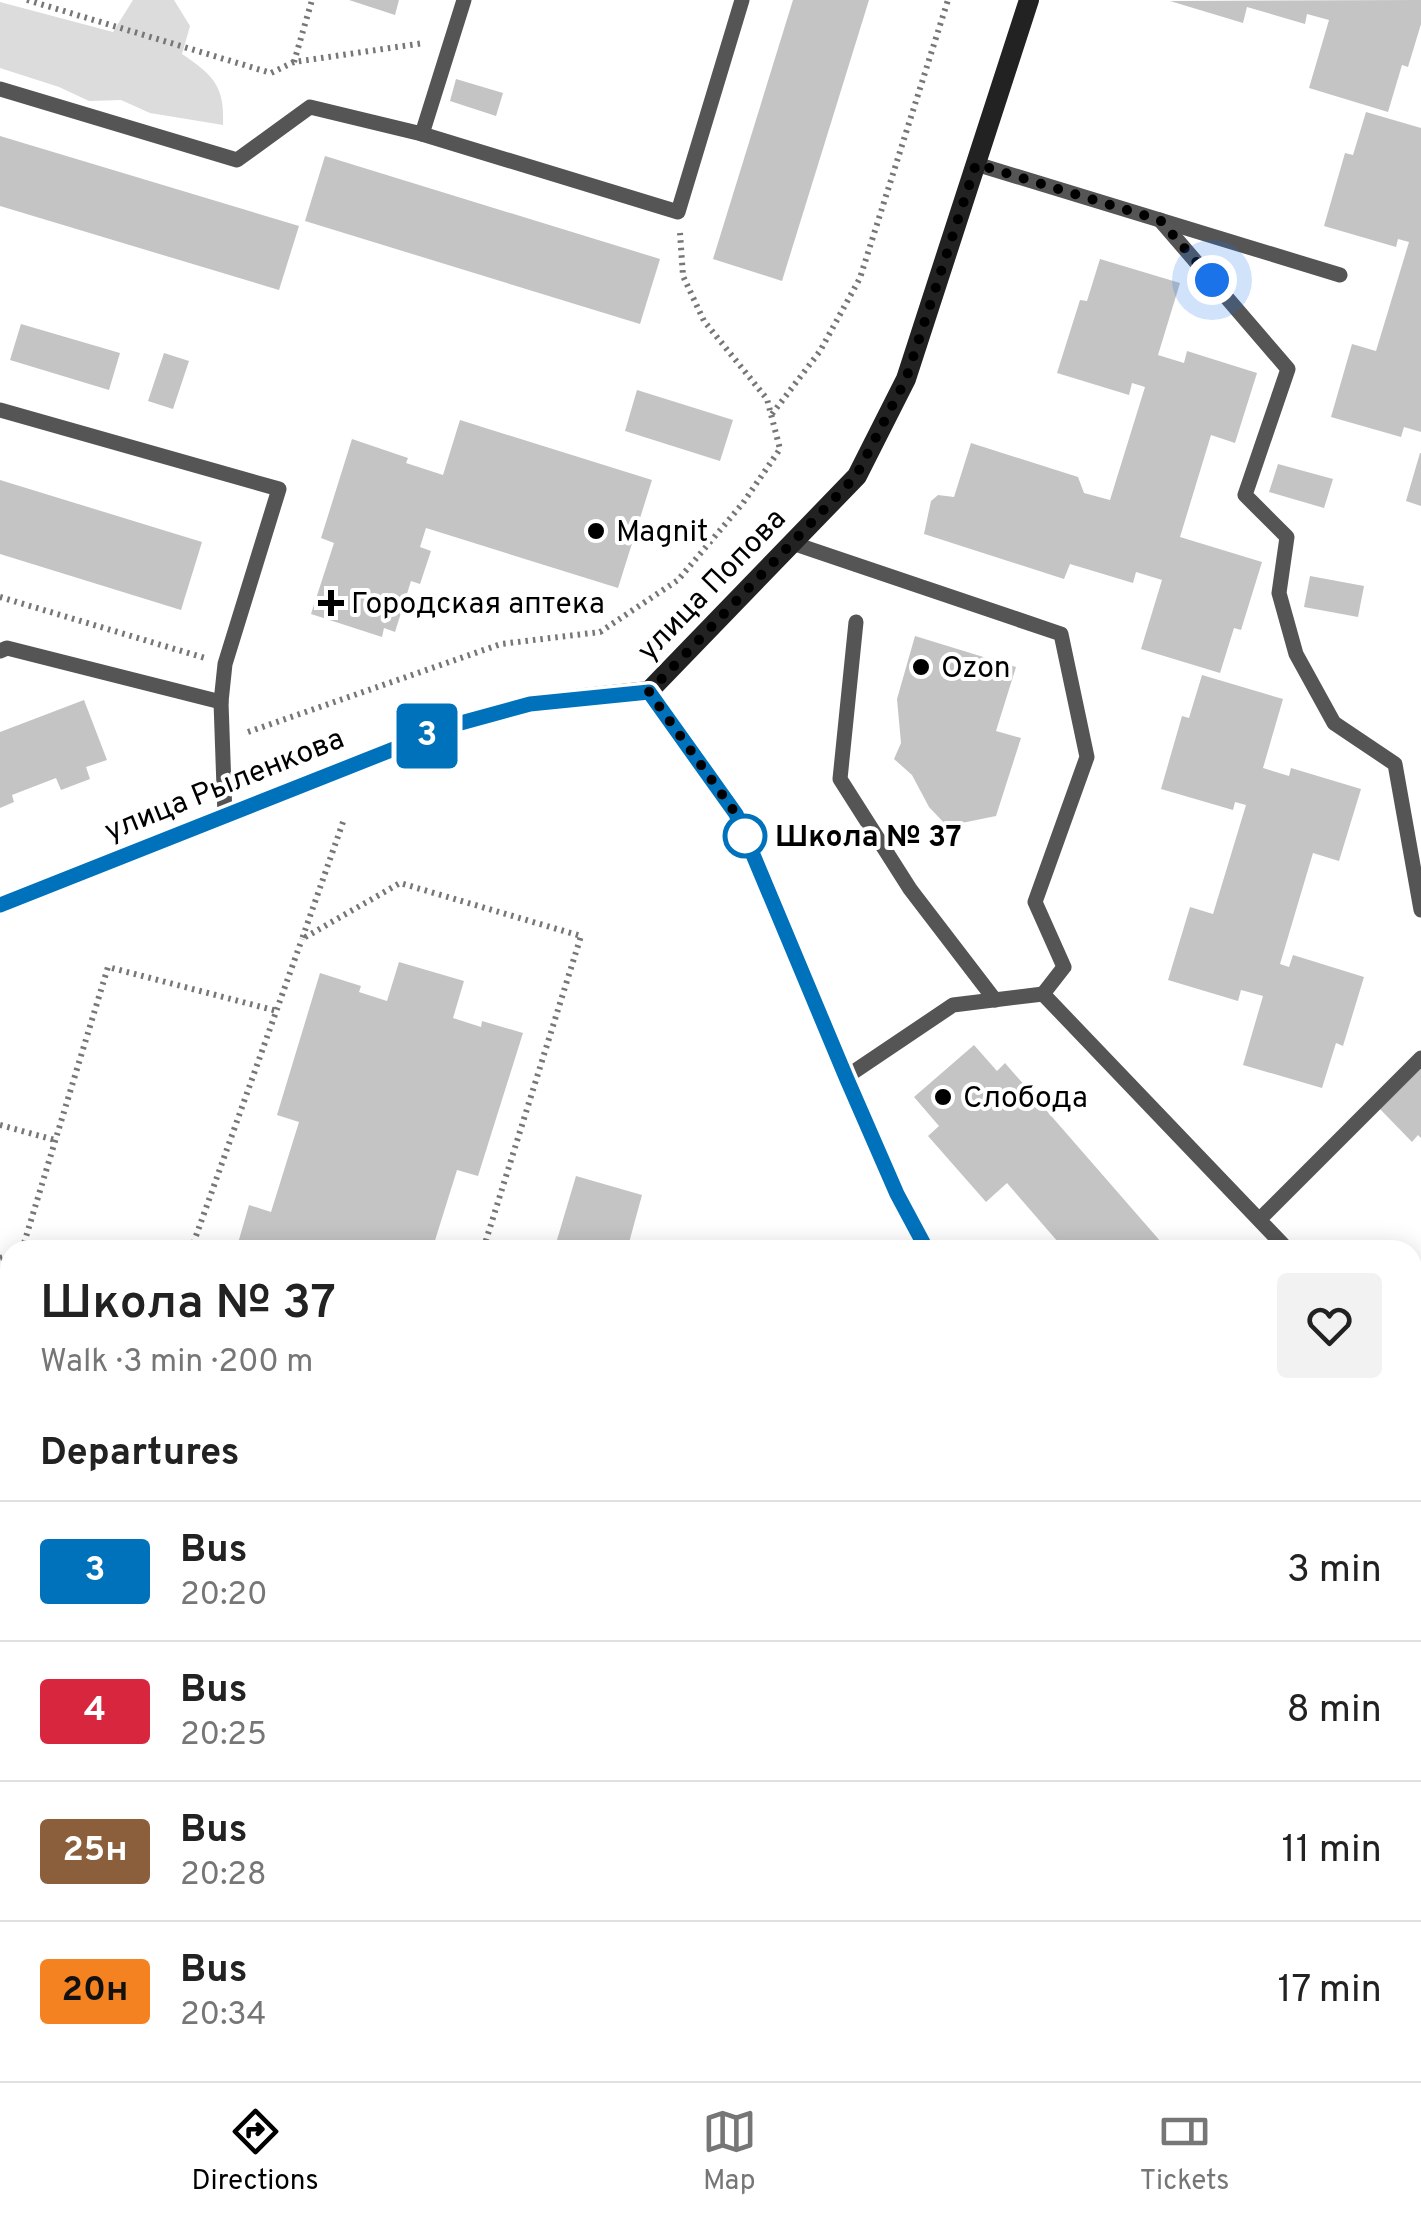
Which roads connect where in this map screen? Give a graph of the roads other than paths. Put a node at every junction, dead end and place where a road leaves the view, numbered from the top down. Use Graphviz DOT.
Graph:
graph roads {
  1 [pos="464,0"];
  2 [pos="742,0"];
  3 [pos="1029,0"];
  4 [pos="0,89"];
  5 [pos="422,134"];
  6 [pos="976,164"];
  7 [pos="1160,220"];
  8 [pos="1340,275"];
  9 [pos="0,410"];
  10 [pos="792,543"];
  11 [pos="856,622"];
  12 [pos="0,651"];
  13 [pos="649,692"];
  14 [pos="221,702"];
  15 [pos="225,816"];
  16 [pos="0,905"];
  17 [pos="1421,910"];
  18 [pos="1043,994"];
  19 [pos="996,1000"];
  20 [pos="1421,1058"];
  21 [pos="846,1077"];
  22 [pos="1260,1219"];
  23 [pos="922,1240"];
  24 [pos="1279,1240"];
  1 -- 5 [label="lane"];
  2 -- 5 [label="lane"];
  3 -- 6 [label="street, улица Попова"];
  4 -- 5 [label="lane"];
  6 -- 7 [label="lane"];
  6 -- 10 [label="street, улица Попова"];
  7 -- 8 [label="lane"];
  7 -- 17 [label="lane"];
  9 -- 14 [label="lane"];
  10 -- 13 [label="street, улица Попова"];
  10 -- 18 [label="lane"];
  11 -- 19 [label="lane"];
  12 -- 14 [label="lane"];
  13 -- 15 [label="street, улица Рыленкова"];
  13 -- 21 [label="street, улица Попова"];
  14 -- 15 [label="lane"];
  15 -- 16 [label="street, улица Рыленкова"];
  18 -- 19 [label="lane"];
  18 -- 22 [label="lane"];
  19 -- 21 [label="lane"];
  20 -- 22 [label="lane"];
  21 -- 23 [label="street, улица Попова"];
  22 -- 24 [label="lane"];
}
